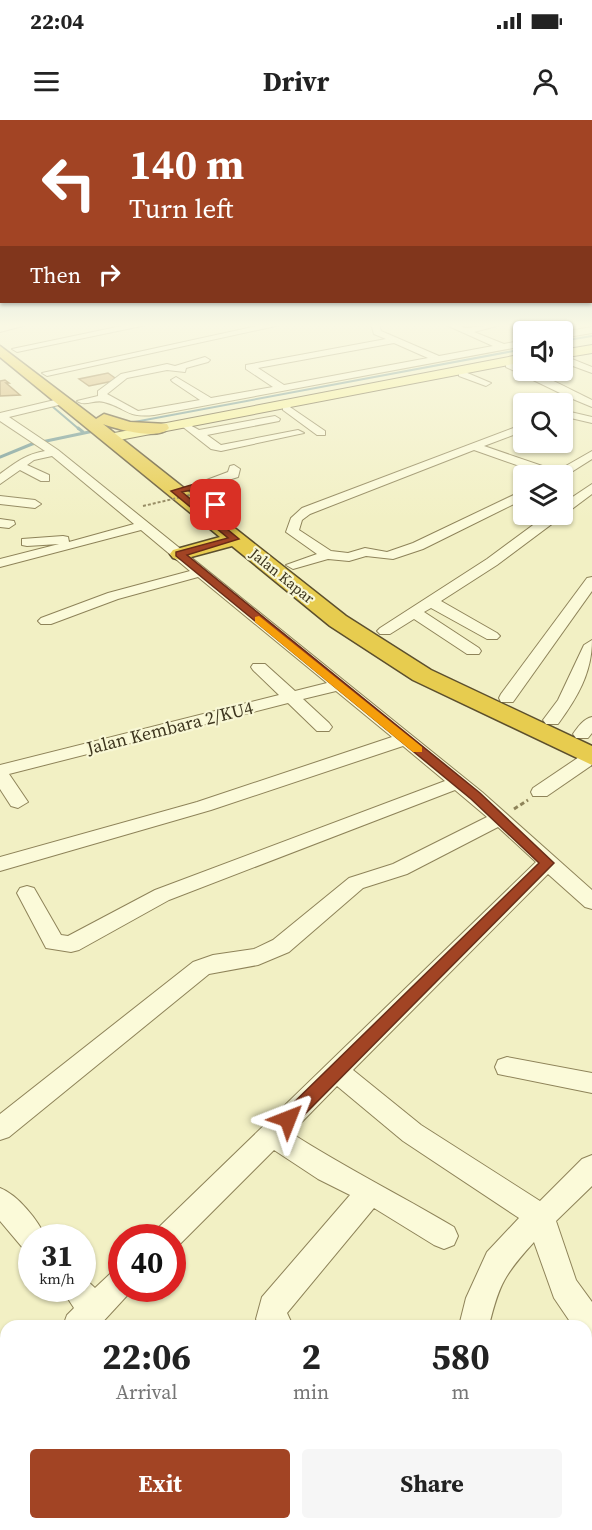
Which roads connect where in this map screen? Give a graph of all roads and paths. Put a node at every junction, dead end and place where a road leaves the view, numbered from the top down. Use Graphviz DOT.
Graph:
graph roads {
  1 [pos="49,390"];
  2 [pos="68,390"];
  3 [pos="106,390"];
  4 [pos="197,390"];
  5 [pos="273,390"];
  6 [pos="381,390"];
  7 [pos="387,390"];
  8 [pos="564,390"];
  9 [pos="569,393"];
  10 [pos="573,395"];
  11 [pos="104,398"];
  12 [pos="63,401"];
  13 [pos="82,401"];
  14 [pos="210,402"];
  15 [pos="592,404"];
  16 [pos="287,408"];
  17 [pos="573,416"];
  18 [pos="0,417"];
  19 [pos="275,418"];
  20 [pos="592,420"];
  21 [pos="113,430"];
  22 [pos="162,430"];
  23 [pos="192,431"];
  24 [pos="513,431"];
  25 [pos="298,433"];
  26 [pos="321,433"];
  27 [pos="472,446"];
  28 [pos="51,449"];
  29 [pos="592,454"];
  30 [pos="153,457"];
  31 [pos="18,465"];
  32 [pos="528,465"];
  33 [pos="573,465"];
  34 [pos="234,469"];
  35 [pos="45,478"];
  36 [pos="0,480"];
  37 [pos="224,488"];
  38 [pos="592,488"];
  39 [pos="185,489"];
  40 [pos="513,499"];
  41 [pos="0,500"];
  42 [pos="573,502"];
  43 [pos="35,504"];
  44 [pos="142,506"];
  45 [pos="144,525"];
  46 [pos="541,525"];
  47 [pos="227,541"];
  48 [pos="27,542"];
  49 [pos="78,542"];
  50 [pos="188,552"];
  51 [pos="328,555"];
  52 [pos="0,563"];
  53 [pos="293,565"];
  54 [pos="201,572"];
  55 [pos="592,581"];
  56 [pos="432,602"];
  57 [pos="415,613"];
  58 [pos="46,621"];
  59 [pos="385,631"];
  60 [pos="492,636"];
  61 [pos="592,645"];
  62 [pos="473,651"];
  63 [pos="259,667"];
  64 [pos="339,685"];
  65 [pos="291,697"];
  66 [pos="507,698"];
  67 [pos="552,720"];
  68 [pos="323,727"];
  69 [pos="405,738"];
  70 [pos="590,742"];
  71 [pos="0,772"];
  72 [pos="458,782"];
  73 [pos="540,792"];
  74 [pos="18,802"];
  75 [pos="499,819"];
  76 [pos="547,863"];
  77 [pos="0,864"];
  78 [pos="27,893"];
  79 [pos="592,902"];
  80 [pos="507,1067"];
  81 [pos="337,1071"];
  82 [pos="592,1083"];
  83 [pos="0,1130"];
  84 [pos="272,1135"];
  85 [pos="592,1167"];
  86 [pos="371,1192"];
  87 [pos="0,1201"];
  88 [pos="540,1216"];
  89 [pos="20,1224"];
  90 [pos="182,1224"];
  91 [pos="444,1236"];
  92 [pos="108,1291"];
  93 [pos="82,1308"];
  94 [pos="272,1320"];
  95 [pos="476,1320"];
  96 [pos="586,1320"];
  1 -- 12 [label="highway, Jalan Kapar"];
  2 -- 13 [label="highway, Jalan Kapar"];
  3 -- 11 [label="street"];
  4 -- 14 [label="street"];
  5 -- 14 [label="street"];
  6 -- 16 [label="main road"];
  7 -- 22 [label="main road"];
  8 -- 9 [label="street"];
  10 -- 15 [label="street"];
  11 -- 13 [label="street"];
  11 -- 14 [label="street"];
  12 -- 18 [label="street"];
  12 -- 21 [label="highway, Jalan Kapar"];
  13 -- 21 [label="highway, Jalan Kapar"];
  16 -- 23 [label="main road"];
  16 -- 26 [label="street"];
  17 -- 20 [label="street"];
  18 -- 28 [label="street"];
  19 -- 23 [label="street"];
  21 -- 22 [label="highway"];
  21 -- 30 [label="highway, Jalan Kapar"];
  21 -- 39 [label="highway, Jalan Kapar"];
  22 -- 23 [label="main road"];
  22 -- 30 [label="highway"];
  23 -- 25 [label="street"];
  24 -- 27 [label="street"];
  27 -- 32 [label="street"];
  27 -- 51 [label="street"];
  28 -- 31 [label="street"];
  28 -- 45 [label="street"];
  29 -- 33 [label="street"];
  30 -- 39 [label="highway, Jalan Kapar"];
  31 -- 35 [label="street"];
  31 -- 36 [label="street"];
  34 -- 39 [label="street"];
  37 -- 44 [label="path, bridge"];
  38 -- 42 [label="street"];
  39 -- 47 [label="highway, Jalan Kapar"];
  39 -- 53 [label="highway, Jalan Kapar"];
  40 -- 51 [label="street"];
  41 -- 43 [label="street"];
  45 -- 49 [label="street"];
  45 -- 50 [label="street"];
  46 -- 56 [label="street"];
  47 -- 50 [label="highway"];
  47 -- 70 [label="highway, Jalan Kapar"];
  48 -- 49 [label="street"];
  49 -- 52 [label="street"];
  50 -- 54 [label="street"];
  51 -- 53 [label="street"];
  53 -- 59 [label="highway, Jalan Kapar"];
  54 -- 58 [label="street"];
  54 -- 64 [label="street"];
  55 -- 66 [label="street"];
  56 -- 57 [label="street"];
  56 -- 60 [label="street"];
  57 -- 59 [label="street"];
  57 -- 62 [label="street"];
  59 -- 66 [label="highway, Jalan Kapar"];
  61 -- 67 [label="street"];
  63 -- 65 [label="street"];
  64 -- 65 [label="street, Jalan Kembara 2/KU4"];
  64 -- 69 [label="street"];
  65 -- 68 [label="street"];
  65 -- 71 [label="street, Jalan Kembara 2/KU4"];
  66 -- 67 [label="highway, Jalan Kapar"];
  67 -- 70 [label="highway, Jalan Kapar"];
  69 -- 72 [label="street"];
  69 -- 77 [label="street"];
  70 -- 73 [label="street"];
  71 -- 74 [label="street"];
  72 -- 75 [label="street"];
  72 -- 78 [label="street"];
  73 -- 75 [label="path"];
  75 -- 76 [label="street"];
  75 -- 83 [label="street"];
  76 -- 79 [label="street"];
  76 -- 81 [label="street"];
  80 -- 82 [label="street"];
  81 -- 84 [label="street"];
  81 -- 88 [label="street"];
  84 -- 86 [label="street"];
  84 -- 90 [label="street"];
  85 -- 88 [label="street"];
  86 -- 91 [label="street"];
  86 -- 94 [label="street"];
  87 -- 89 [label="street"];
  88 -- 95 [label="street"];
  88 -- 96 [label="street"];
  92 -- 93 [label="street"];
}
